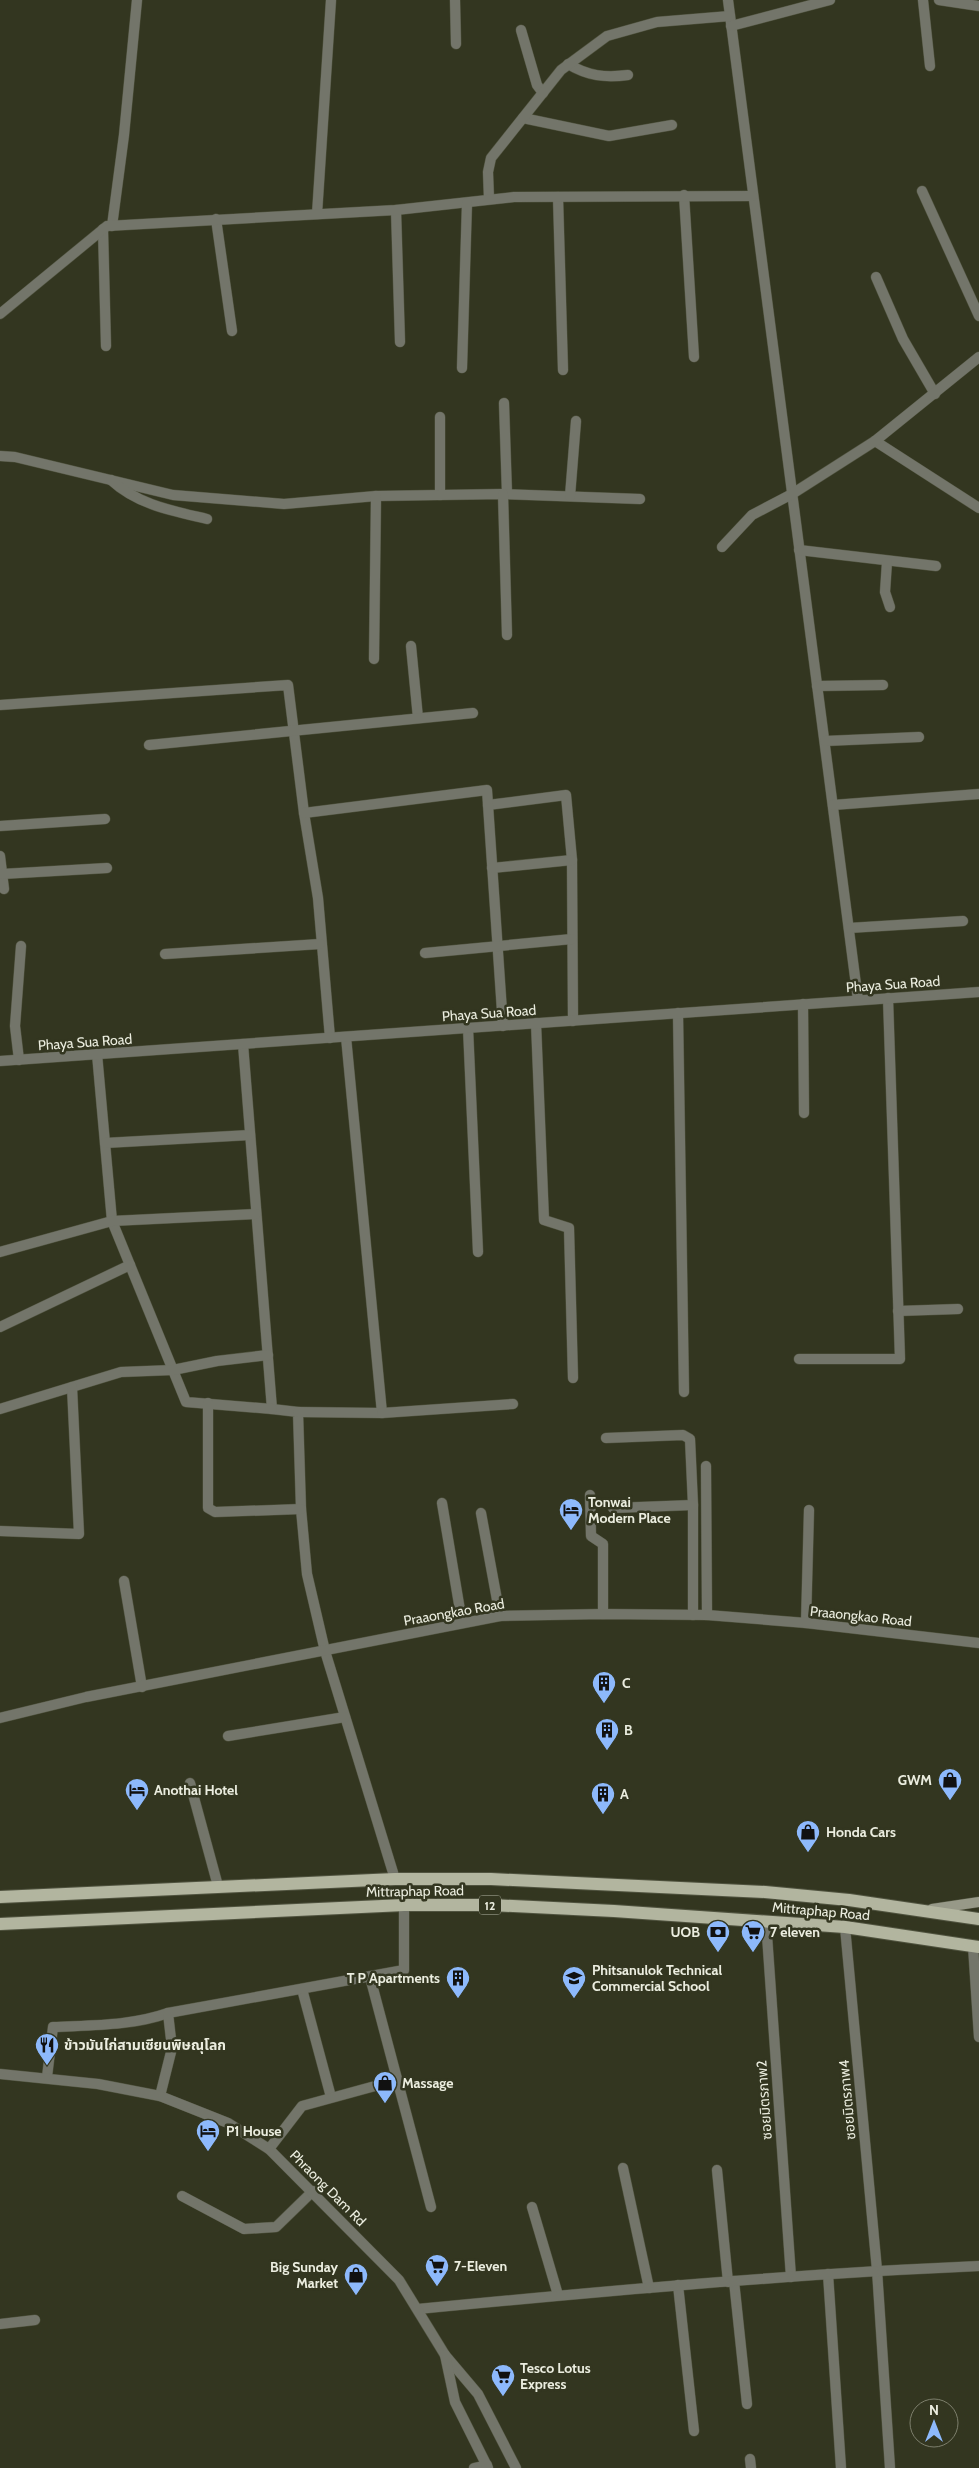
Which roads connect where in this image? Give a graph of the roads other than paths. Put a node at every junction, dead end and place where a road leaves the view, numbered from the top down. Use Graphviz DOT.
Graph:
graph roads {
  1 [pos="137,0"];
  2 [pos="331,0"];
  3 [pos="455,0"];
  4 [pos="728,0"];
  5 [pos="830,0"];
  6 [pos="923,0"];
  7 [pos="939,0"];
  8 [pos="979,6"];
  9 [pos="730,21"];
  10 [pos="521,30"];
  11 [pos="456,44"];
  12 [pos="568,64"];
  13 [pos="930,66"];
  14 [pos="628,75"];
  15 [pos="543,93"];
  16 [pos="523,118"];
  17 [pos="672,124"];
  18 [pos="922,191"];
  19 [pos="684,195"];
  20 [pos="558,196"];
  21 [pos="753,196"];
  22 [pos="489,199"];
  23 [pos="467,203"];
  24 [pos="396,210"];
  25 [pos="317,214"];
  26 [pos="216,219"];
  27 [pos="108,227"];
  28 [pos="876,277"];
  29 [pos="0,314"];
  30 [pos="979,316"];
  31 [pos="232,330"];
  32 [pos="400,342"];
  33 [pos="106,346"];
  34 [pos="694,357"];
  35 [pos="979,357"];
  36 [pos="462,368"];
  37 [pos="563,370"];
  38 [pos="935,394"];
  39 [pos="504,403"];
  40 [pos="440,417"];
  41 [pos="576,421"];
  42 [pos="875,440"];
  43 [pos="0,456"];
  44 [pos="111,480"];
  45 [pos="505,494"];
  46 [pos="792,494"];
  47 [pos="440,495"];
  48 [pos="376,496"];
  49 [pos="570,496"];
  50 [pos="640,499"];
  51 [pos="979,508"];
  52 [pos="207,519"];
  53 [pos="722,547"];
  54 [pos="800,550"];
  55 [pos="887,562"];
  56 [pos="936,566"];
  57 [pos="890,607"];
  58 [pos="507,634"];
  59 [pos="411,646"];
  60 [pos="374,659"];
  61 [pos="883,685"];
  62 [pos="817,686"];
  63 [pos="0,705"];
  64 [pos="473,713"];
  65 [pos="418,718"];
  66 [pos="294,731"];
  67 [pos="919,737"];
  68 [pos="824,741"];
  69 [pos="149,745"];
  70 [pos="979,794"];
  71 [pos="488,805"];
  72 [pos="833,805"];
  73 [pos="304,813"];
  74 [pos="105,819"];
  75 [pos="0,826"];
  76 [pos="0,856"];
  77 [pos="572,860"];
  78 [pos="108,868"];
  79 [pos="492,868"];
  80 [pos="2,874"];
  81 [pos="4,889"];
  82 [pos="962,921"];
  83 [pos="849,928"];
  84 [pos="572,939"];
  85 [pos="320,944"];
  86 [pos="22,946"];
  87 [pos="497,946"];
  88 [pos="425,953"];
  89 [pos="165,954"];
  90 [pos="979,992"];
  91 [pos="888,998"];
  92 [pos="858,1000"];
  93 [pos="803,1004"];
  94 [pos="678,1013"];
  95 [pos="573,1021"];
  96 [pos="536,1023"];
  97 [pos="503,1026"];
  98 [pos="468,1028"];
  99 [pos="346,1037"];
  100 [pos="330,1038"];
  101 [pos="243,1044"];
  102 [pos="97,1054"];
  103 [pos="19,1060"];
  104 [pos="0,1061"];
  105 [pos="804,1113"];
  106 [pos="250,1135"];
  107 [pos="105,1143"];
  108 [pos="256,1214"];
  109 [pos="112,1221"];
  110 [pos="0,1252"];
  111 [pos="478,1252"];
  112 [pos="130,1265"];
  113 [pos="958,1310"];
  114 [pos="898,1311"];
  115 [pos="0,1327"];
  116 [pos="268,1355"];
  117 [pos="799,1359"];
  118 [pos="173,1370"];
  119 [pos="573,1378"];
  120 [pos="72,1387"];
  121 [pos="684,1392"];
  122 [pos="208,1404"];
  123 [pos="513,1404"];
  124 [pos="0,1409"];
  125 [pos="272,1409"];
  126 [pos="298,1412"];
  127 [pos="382,1412"];
  128 [pos="606,1438"];
  129 [pos="706,1466"];
  130 [pos="590,1495"];
  131 [pos="442,1503"];
  132 [pos="693,1505"];
  133 [pos="613,1508"];
  134 [pos="300,1509"];
  135 [pos="809,1510"];
  136 [pos="481,1512"];
  137 [pos="0,1531"];
  138 [pos="124,1581"];
  139 [pos="603,1614"];
  140 [pos="693,1615"];
  141 [pos="707,1615"];
  142 [pos="500,1616"];
  143 [pos="462,1622"];
  144 [pos="806,1623"];
  145 [pos="979,1643"];
  146 [pos="325,1651"];
  147 [pos="142,1687"];
  148 [pos="345,1717"];
  149 [pos="0,1718"];
  150 [pos="228,1736"];
  151 [pos="190,1783"];
  152 [pos="395,1879"];
  153 [pos="218,1886"];
  154 [pos="0,1896"];
  155 [pos="979,1902"];
  156 [pos="404,1905"];
  157 [pos="926,1910"];
  158 [pos="979,1919"];
  159 [pos="766,1921"];
  160 [pos="0,1924"];
  161 [pos="845,1927"];
  162 [pos="976,1947"];
  163 [pos="370,1977"];
  164 [pos="302,1989"];
  165 [pos="168,2013"];
  166 [pos="979,2038"];
  167 [pos="0,2074"];
  168 [pos="47,2078"];
  169 [pos="397,2080"];
  170 [pos="160,2096"];
  171 [pos="331,2097"];
  172 [pos="269,2149"];
  173 [pos="623,2168"];
  174 [pos="716,2170"];
  175 [pos="313,2191"];
  176 [pos="182,2196"];
  177 [pos="431,2207"];
  178 [pos="532,2207"];
  179 [pos="979,2266"];
  180 [pos="876,2270"];
  181 [pos="828,2274"];
  182 [pos="790,2277"];
  183 [pos="731,2281"];
  184 [pos="678,2285"];
  185 [pos="649,2288"];
  186 [pos="558,2295"];
  187 [pos="418,2309"];
  188 [pos="35,2320"];
  189 [pos="0,2324"];
  190 [pos="445,2355"];
  191 [pos="746,2404"];
  192 [pos="694,2432"];
  193 [pos="487,2466"];
  194 [pos="474,2468"];
  195 [pos="516,2468"];
  196 [pos="841,2468"];
  197 [pos="890,2468"];
  1 -- 27 [label="street"];
  2 -- 25 [label="street"];
  3 -- 11 [label="street"];
  4 -- 9 [label="street"];
  5 -- 9 [label="street"];
  6 -- 13 [label="street"];
  7 -- 8 [label="street"];
  9 -- 12 [label="street"];
  9 -- 21 [label="street"];
  10 -- 15 [label="street"];
  12 -- 14 [label="street"];
  12 -- 15 [label="street"];
  15 -- 16 [label="street"];
  16 -- 17 [label="street"];
  16 -- 22 [label="street"];
  18 -- 30 [label="street"];
  19 -- 20 [label="street"];
  19 -- 21 [label="street"];
  19 -- 34 [label="street"];
  20 -- 22 [label="street"];
  20 -- 37 [label="street"];
  21 -- 46 [label="street"];
  22 -- 23 [label="street"];
  23 -- 24 [label="street"];
  23 -- 36 [label="street"];
  24 -- 25 [label="street"];
  24 -- 32 [label="street"];
  25 -- 26 [label="street"];
  26 -- 27 [label="street"];
  26 -- 31 [label="street"];
  27 -- 29 [label="street"];
  27 -- 33 [label="street"];
  28 -- 38 [label="street"];
  35 -- 38 [label="street"];
  38 -- 42 [label="street"];
  39 -- 45 [label="street"];
  40 -- 47 [label="street"];
  41 -- 49 [label="street"];
  42 -- 46 [label="street"];
  42 -- 51 [label="street"];
  43 -- 44 [label="street"];
  44 -- 48 [label="street"];
  44 -- 52 [label="street"];
  45 -- 47 [label="street"];
  45 -- 49 [label="street"];
  45 -- 58 [label="street"];
  46 -- 53 [label="street"];
  46 -- 54 [label="street"];
  47 -- 48 [label="street"];
  48 -- 60 [label="street"];
  49 -- 50 [label="street"];
  54 -- 55 [label="street"];
  54 -- 62 [label="street"];
  55 -- 56 [label="street"];
  55 -- 57 [label="street"];
  59 -- 65 [label="street"];
  61 -- 62 [label="street"];
  62 -- 68 [label="street"];
  63 -- 66 [label="street"];
  64 -- 65 [label="street"];
  65 -- 66 [label="street"];
  66 -- 69 [label="street"];
  66 -- 73 [label="street"];
  67 -- 68 [label="street"];
  68 -- 72 [label="street"];
  70 -- 72 [label="street"];
  71 -- 73 [label="street"];
  71 -- 77 [label="street"];
  71 -- 79 [label="street"];
  72 -- 83 [label="street"];
  73 -- 85 [label="street"];
  74 -- 75 [label="street"];
  76 -- 80 [label="street"];
  77 -- 79 [label="street"];
  77 -- 84 [label="street"];
  78 -- 80 [label="street"];
  79 -- 87 [label="street"];
  80 -- 81 [label="street"];
  82 -- 83 [label="street"];
  83 -- 92 [label="street"];
  84 -- 87 [label="street"];
  84 -- 95 [label="street"];
  85 -- 89 [label="street"];
  85 -- 100 [label="street"];
  86 -- 103 [label="street"];
  87 -- 88 [label="street"];
  87 -- 97 [label="street"];
  90 -- 91 [label="street, Phaya Sua Road"];
  91 -- 92 [label="street, Phaya Sua Road"];
  91 -- 114 [label="street"];
  92 -- 93 [label="street, Phaya Sua Road"];
  93 -- 94 [label="street, Phaya Sua Road"];
  93 -- 105 [label="street"];
  94 -- 95 [label="street, Phaya Sua Road"];
  94 -- 121 [label="street"];
  95 -- 96 [label="street, Phaya Sua Road"];
  96 -- 97 [label="street, Phaya Sua Road"];
  96 -- 119 [label="street"];
  97 -- 98 [label="street, Phaya Sua Road"];
  98 -- 99 [label="street, Phaya Sua Road"];
  98 -- 111 [label="street"];
  99 -- 100 [label="street, Phaya Sua Road"];
  99 -- 127 [label="street"];
  100 -- 101 [label="street, Phaya Sua Road"];
  101 -- 102 [label="street, Phaya Sua Road"];
  101 -- 106 [label="street"];
  102 -- 103 [label="street, Phaya Sua Road"];
  102 -- 107 [label="street"];
  103 -- 104 [label="street, Phaya Sua Road"];
  106 -- 107 [label="street"];
  106 -- 108 [label="street"];
  107 -- 109 [label="street"];
  108 -- 109 [label="street"];
  108 -- 116 [label="street"];
  109 -- 110 [label="street"];
  109 -- 112 [label="street"];
  112 -- 115 [label="street"];
  112 -- 118 [label="street"];
  113 -- 114 [label="street"];
  114 -- 117 [label="street"];
  116 -- 118 [label="street"];
  116 -- 125 [label="street"];
  118 -- 120 [label="street"];
  118 -- 122 [label="street"];
  120 -- 124 [label="street"];
  120 -- 137 [label="street"];
  122 -- 125 [label="street"];
  122 -- 134 [label="street"];
  123 -- 127 [label="street"];
  125 -- 126 [label="street"];
  126 -- 127 [label="street"];
  126 -- 134 [label="street"];
  128 -- 132 [label="street"];
  129 -- 141 [label="street"];
  130 -- 139 [label="street"];
  131 -- 143 [label="street"];
  132 -- 133 [label="street"];
  132 -- 140 [label="street"];
  134 -- 146 [label="street"];
  135 -- 144 [label="street"];
  136 -- 142 [label="street"];
  138 -- 147 [label="street"];
  139 -- 140 [label="street, Praaongkao Road"];
  139 -- 142 [label="street, Praaongkao Road"];
  140 -- 141 [label="street, Praaongkao Road"];
  141 -- 144 [label="street, Praaongkao Road"];
  142 -- 143 [label="street, Praaongkao Road"];
  143 -- 146 [label="street, Praaongkao Road"];
  144 -- 145 [label="street, Praaongkao Road"];
  146 -- 147 [label="street, Praaongkao Road"];
  146 -- 148 [label="street"];
  147 -- 149 [label="street, Praaongkao Road"];
  148 -- 150 [label="street"];
  148 -- 152 [label="street"];
  151 -- 153 [label="street"];
  152 -- 153 [label="main road, Mittraphap Road / 12"];
  152 -- 157 [label="main road, Mittraphap Road / 12"];
  153 -- 154 [label="main road, Mittraphap Road / 12"];
  155 -- 157 [label="main road"];
  156 -- 159 [label="main road, Mittraphap Road / 12"];
  156 -- 160 [label="main road, Mittraphap Road / 12"];
  156 -- 163 [label="street"];
  157 -- 158 [label="main road, Mittraphap Road / 12"];
  159 -- 161 [label="main road, Mittraphap Road / 12"];
  159 -- 182 [label="street, ซอยมิตรภาพ2"];
  161 -- 162 [label="main road, Mittraphap Road / 12"];
  161 -- 180 [label="street, ซอยมิตรภาพ4"];
  162 -- 166 [label="street"];
  163 -- 164 [label="street"];
  163 -- 169 [label="street"];
  164 -- 165 [label="street"];
  164 -- 171 [label="street"];
  165 -- 168 [label="street"];
  165 -- 170 [label="street"];
  167 -- 168 [label="street, Phraong Dam Rd"];
  168 -- 170 [label="street, Phraong Dam Rd"];
  169 -- 171 [label="street"];
  169 -- 177 [label="street"];
  170 -- 172 [label="street, Phraong Dam Rd"];
  171 -- 172 [label="street"];
  172 -- 175 [label="street, Phraong Dam Rd"];
  173 -- 185 [label="street"];
  174 -- 183 [label="street"];
  175 -- 176 [label="street"];
  175 -- 187 [label="street, Phraong Dam Rd"];
  178 -- 186 [label="street"];
  179 -- 180 [label="street"];
  180 -- 181 [label="street"];
  180 -- 197 [label="street, ซอยมิตรภาพ4"];
  181 -- 182 [label="street"];
  181 -- 196 [label="street"];
  182 -- 183 [label="street"];
  183 -- 184 [label="street"];
  183 -- 191 [label="street"];
  184 -- 185 [label="street"];
  184 -- 192 [label="street"];
  185 -- 186 [label="street"];
  186 -- 187 [label="street"];
  187 -- 190 [label="street, Phraong Dam Rd"];
  188 -- 189 [label="street"];
  190 -- 193 [label="street"];
  190 -- 195 [label="street"];
  193 -- 194 [label="street"];
}
